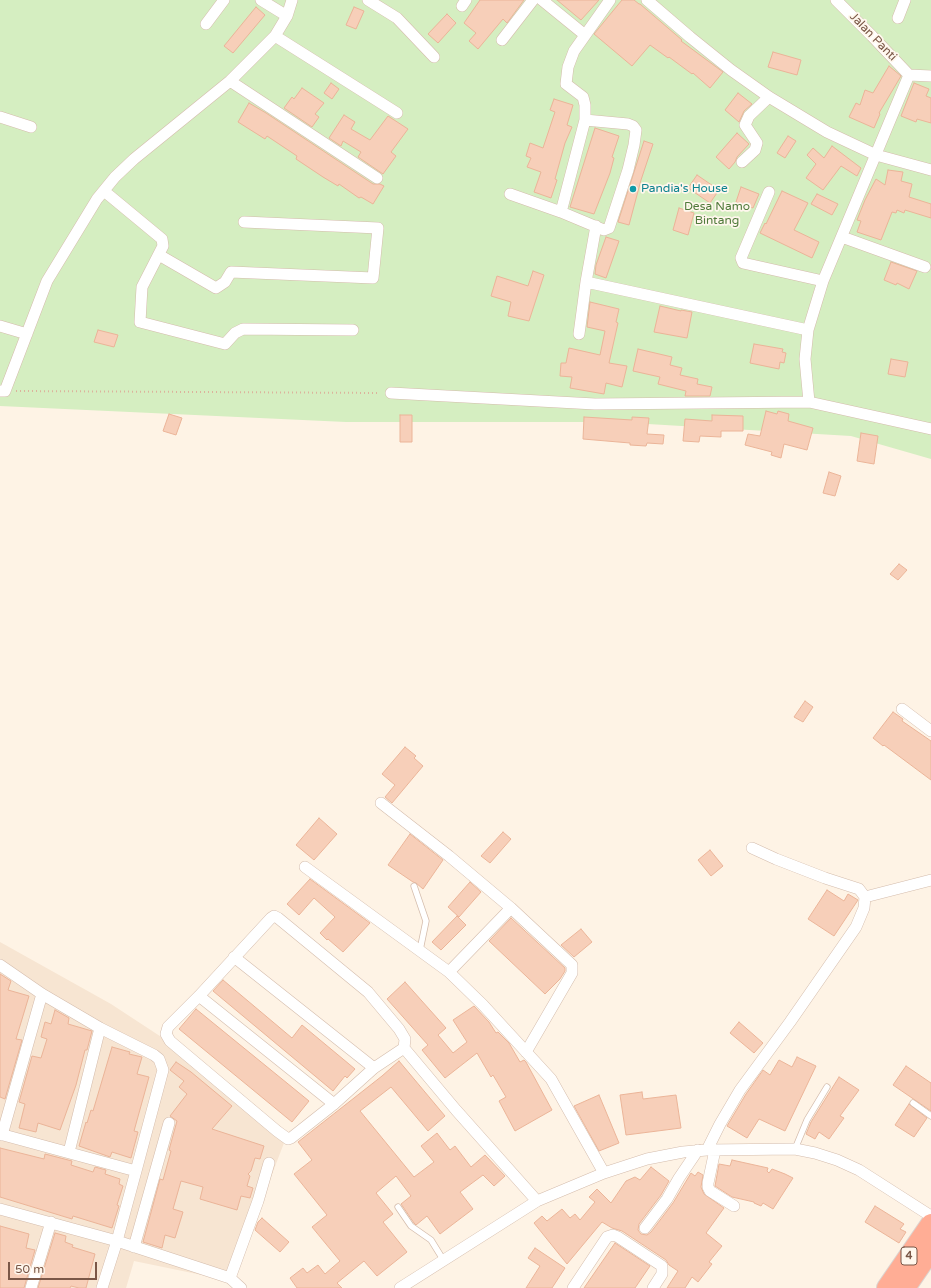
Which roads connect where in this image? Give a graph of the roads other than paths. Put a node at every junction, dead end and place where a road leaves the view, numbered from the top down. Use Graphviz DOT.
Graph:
graph roads {
  1 [pos="224,0"];
  2 [pos="261,0"];
  3 [pos="292,0"];
  4 [pos="368,0"];
  5 [pos="533,0"];
  6 [pos="542,0"];
  7 [pos="610,0"];
  8 [pos="647,0"];
  9 [pos="836,0"];
  10 [pos="905,0"];
  11 [pos="287,16"];
  12 [pos="898,18"];
  13 [pos="206,24"];
  14 [pos="585,35"];
  15 [pos="275,36"];
  16 [pos="502,40"];
  17 [pos="434,57"];
  18 [pos="909,75"];
  19 [pos="931,76"];
  20 [pos="230,81"];
  21 [pos="769,97"];
  22 [pos="397,113"];
  23 [pos="0,117"];
  24 [pos="585,120"];
  25 [pos="31,127"];
  26 [pos="876,155"];
  27 [pos="742,162"];
  28 [pos="931,170"];
  29 [pos="377,178"];
  30 [pos="104,191"];
  31 [pos="769,192"];
  32 [pos="510,194"];
  33 [pos="561,212"];
  34 [pos="244,222"];
  35 [pos="596,226"];
  36 [pos="842,237"];
  37 [pos="158,255"];
  38 [pos="925,267"];
  39 [pos="823,281"];
  40 [pos="586,282"];
  41 [pos="0,326"];
  42 [pos="353,330"];
  43 [pos="808,330"];
  44 [pos="27,334"];
  45 [pos="579,334"];
  46 [pos="3,391"];
  47 [pos="391,393"];
  48 [pos="808,402"];
  49 [pos="931,429"];
  50 [pos="902,709"];
  51 [pos="931,731"];
  52 [pos="381,803"];
  53 [pos="752,848"];
  54 [pos="305,867"];
  55 [pos="931,880"];
  56 [pos="414,886"];
  57 [pos="865,897"];
  58 [pos="511,908"];
  59 [pos="420,950"];
  60 [pos="234,957"];
  61 [pos="0,965"];
  62 [pos="449,972"];
  63 [pos="42,994"];
  64 [pos="199,996"];
  65 [pos="100,1028"];
  66 [pos="404,1048"];
  67 [pos="526,1052"];
  68 [pos="374,1068"];
  69 [pos="827,1087"];
  70 [pos="913,1103"];
  71 [pos="334,1104"];
  72 [pos="931,1116"];
  73 [pos="169,1123"];
  74 [pos="1,1134"];
  75 [pos="795,1149"];
  76 [pos="707,1150"];
  77 [pos="68,1152"];
  78 [pos="269,1163"];
  79 [pos="136,1171"];
  80 [pos="604,1173"];
  81 [pos="537,1201"];
  82 [pos="734,1206"];
  83 [pos="398,1207"];
  84 [pos="0,1209"];
  85 [pos="931,1216"];
  86 [pos="51,1222"];
  87 [pos="931,1224"];
  88 [pos="645,1228"];
  89 [pos="117,1241"];
  90 [pos="134,1247"];
  91 [pos="444,1261"];
  92 [pos="927,1263"];
  93 [pos="237,1285"];
  94 [pos="31,1288"];
  95 [pos="102,1288"];
  96 [pos="400,1288"];
  97 [pos="573,1288"];
  98 [pos="652,1288"];
  99 [pos="887,1288"];
  100 [pos="905,1288"];
  1 -- 13 [label="street"];
  2 -- 11 [label="street"];
  3 -- 11 [label="street"];
  4 -- 17 [label="street"];
  5 -- 16 [label="street"];
  6 -- 14 [label="street"];
  7 -- 14 [label="street"];
  8 -- 21 [label="street"];
  9 -- 18 [label="street, Jalan Panti"];
  10 -- 12 [label="street"];
  11 -- 15 [label="street"];
  14 -- 24 [label="street"];
  15 -- 20 [label="street"];
  15 -- 22 [label="street"];
  18 -- 19 [label="street"];
  18 -- 26 [label="street"];
  20 -- 29 [label="street"];
  20 -- 30 [label="street"];
  21 -- 26 [label="street"];
  21 -- 27 [label="street"];
  23 -- 25 [label="street"];
  24 -- 33 [label="street"];
  24 -- 35 [label="street"];
  26 -- 28 [label="street"];
  26 -- 36 [label="street"];
  30 -- 37 [label="street"];
  30 -- 44 [label="street"];
  31 -- 39 [label="street"];
  32 -- 33 [label="street"];
  33 -- 35 [label="street"];
  34 -- 37 [label="street"];
  35 -- 40 [label="street"];
  36 -- 38 [label="street"];
  36 -- 39 [label="street"];
  37 -- 42 [label="street"];
  39 -- 43 [label="street"];
  40 -- 43 [label="street"];
  40 -- 45 [label="street"];
  41 -- 44 [label="street"];
  43 -- 48 [label="street"];
  44 -- 46 [label="street"];
  47 -- 48 [label="street"];
  48 -- 49 [label="street"];
  50 -- 51 [label="street"];
  52 -- 58 [label="street"];
  53 -- 57 [label="street"];
  54 -- 59 [label="street"];
  55 -- 57 [label="street"];
  56 -- 59 [label="lane"];
  57 -- 76 [label="street"];
  58 -- 62 [label="street"];
  58 -- 67 [label="street"];
  59 -- 62 [label="street"];
  60 -- 64 [label="street"];
  60 -- 66 [label="street"];
  60 -- 68 [label="street"];
  61 -- 63 [label="street"];
  62 -- 67 [label="street"];
  63 -- 65 [label="street"];
  63 -- 74 [label="street"];
  64 -- 71 [label="street"];
  64 -- 71 [label="street"];
  65 -- 77 [label="street"];
  65 -- 79 [label="street"];
  66 -- 68 [label="street"];
  66 -- 81 [label="street"];
  67 -- 80 [label="street"];
  68 -- 71 [label="street"];
  69 -- 75 [label="lane"];
  70 -- 72 [label="lane"];
  73 -- 90 [label="street"];
  74 -- 77 [label="street"];
  75 -- 76 [label="street"];
  75 -- 85 [label="street"];
  76 -- 80 [label="street"];
  76 -- 82 [label="street"];
  76 -- 88 [label="street"];
  77 -- 79 [label="street"];
  78 -- 93 [label="street"];
  79 -- 89 [label="street"];
  80 -- 81 [label="street"];
  81 -- 91 [label="street"];
  83 -- 91 [label="lane"];
  84 -- 86 [label="street"];
  86 -- 89 [label="street"];
  86 -- 94 [label="street"];
  87 -- 99 [label="highway, 4"];
  89 -- 90 [label="street"];
  89 -- 95 [label="street"];
  90 -- 93 [label="street"];
  91 -- 96 [label="street"];
  92 -- 100 [label="highway, 4"];
  97 -- 98 [label="street"];
}
